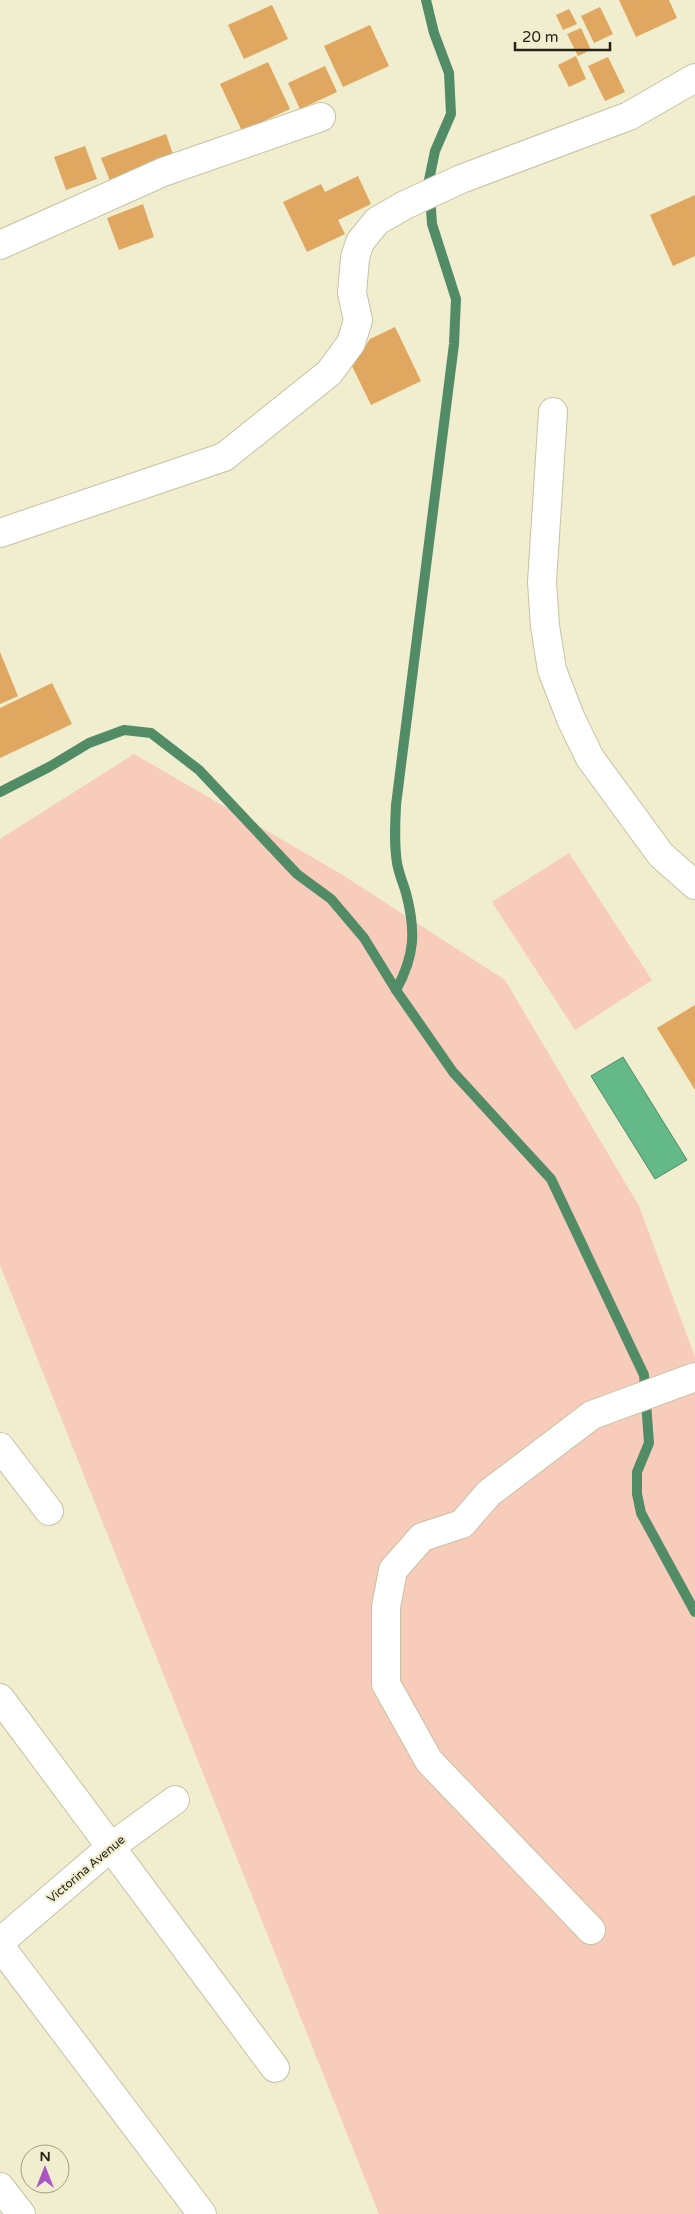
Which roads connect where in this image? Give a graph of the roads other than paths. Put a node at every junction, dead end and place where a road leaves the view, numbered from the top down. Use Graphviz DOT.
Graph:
graph roads {
  1 [pos="695,78"];
  2 [pos="321,117"];
  3 [pos="0,245"];
  4 [pos="553,412"];
  5 [pos="0,533"];
  6 [pos="695,885"];
  7 [pos="690,1378"];
  8 [pos="0,1447"];
  9 [pos="49,1511"];
  10 [pos="0,1698"];
  11 [pos="175,1800"];
  12 [pos="112,1846"];
  13 [pos="592,1930"];
  14 [pos="0,1942"];
  15 [pos="0,1946"];
  16 [pos="275,2068"];
  17 [pos="0,2187"];
  18 [pos="21,2214"];
  19 [pos="202,2214"];
  1 -- 5 [label="street"];
  2 -- 3 [label="street"];
  4 -- 6 [label="street"];
  7 -- 13 [label="street"];
  8 -- 9 [label="street"];
  10 -- 12 [label="street"];
  11 -- 12 [label="street, Victorina Avenue"];
  12 -- 14 [label="street, Victorina Avenue"];
  12 -- 16 [label="street"];
  15 -- 19 [label="street"];
  17 -- 18 [label="street"];
}
